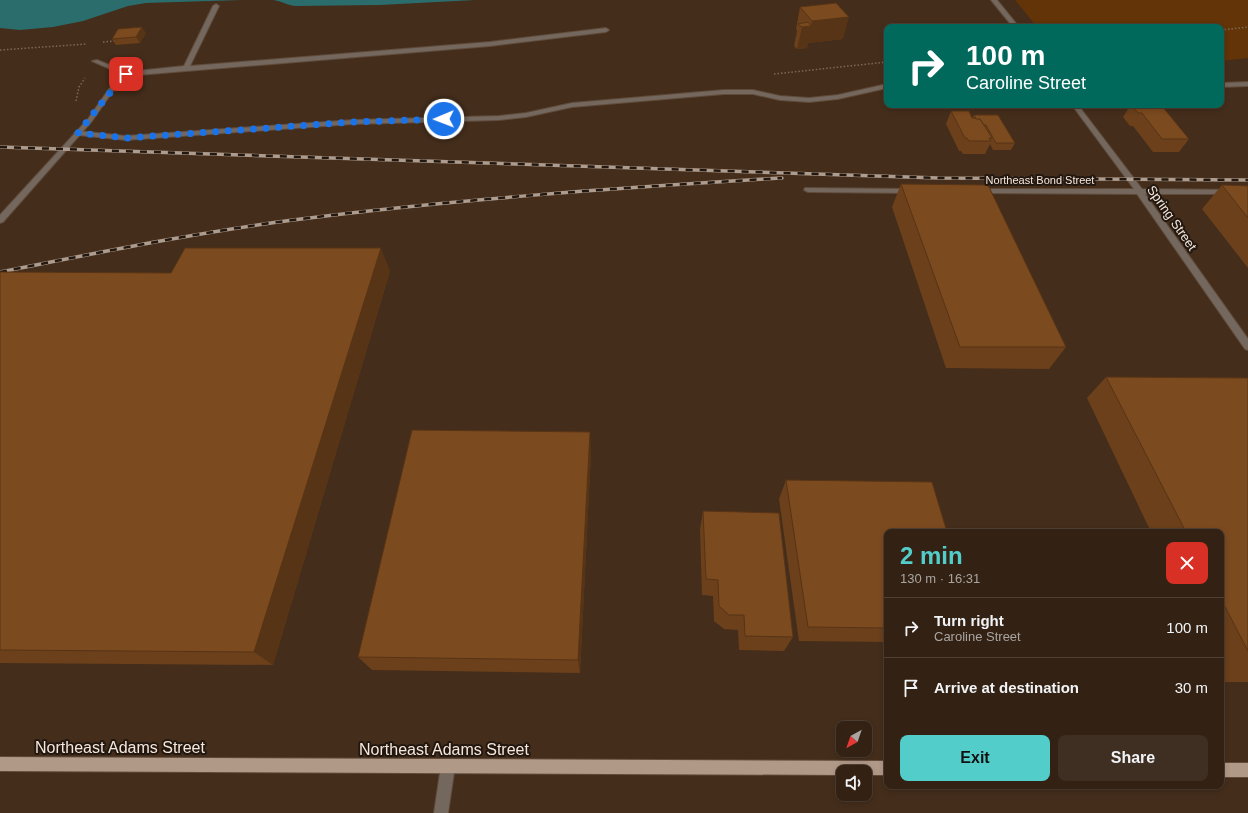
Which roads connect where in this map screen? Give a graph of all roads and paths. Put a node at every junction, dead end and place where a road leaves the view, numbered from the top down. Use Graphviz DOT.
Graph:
graph roads {
  1 [pos="994,0"];
  2 [pos="216,6"];
  3 [pos="1014,24"];
  4 [pos="1248,27"];
  5 [pos="606,30"];
  6 [pos="1224,30"];
  7 [pos="118,38"];
  8 [pos="108,41"];
  9 [pos="116,41"];
  10 [pos="93,43"];
  11 [pos="114,44"];
  12 [pos="0,50"];
  13 [pos="95,61"];
  14 [pos="186,68"];
  15 [pos="126,74"];
  16 [pos="1248,84"];
  17 [pos="1224,85"];
  18 [pos="884,87"];
  19 [pos="1077,108"];
  20 [pos="78,133"];
  21 [pos="808,190"];
  22 [pos="918,190"];
  23 [pos="974,191"];
  24 [pos="1139,191"];
  25 [pos="1248,192"];
  26 [pos="0,220"];
  27 [pos="1248,346"];
  28 [pos="0,764"];
  29 [pos="448,766"];
  30 [pos="884,768"];
  31 [pos="1224,770"];
  32 [pos="1248,770"];
  33 [pos="441,813"];
  1 -- 3 [label="street"];
  2 -- 14 [label="street"];
  4 -- 6 [label="path"];
  5 -- 14 [label="street"];
  7 -- 11 [label="path"];
  8 -- 9 [label="path"];
  10 -- 12 [label="path"];
  13 -- 15 [label="street"];
  14 -- 15 [label="street"];
  15 -- 20 [label="street"];
  16 -- 17 [label="street"];
  18 -- 20 [label="street"];
  19 -- 24 [label="street, Spring Street"];
  20 -- 26 [label="street"];
  21 -- 22 [label="street"];
  23 -- 24 [label="street, Northeast Bond Street"];
  24 -- 25 [label="street, Northeast Bond Street"];
  24 -- 27 [label="street, Spring Street"];
  28 -- 29 [label="main road, Northeast Adams Street"];
  29 -- 30 [label="main road, Northeast Adams Street"];
  29 -- 33 [label="street"];
  31 -- 32 [label="main road"];
}
